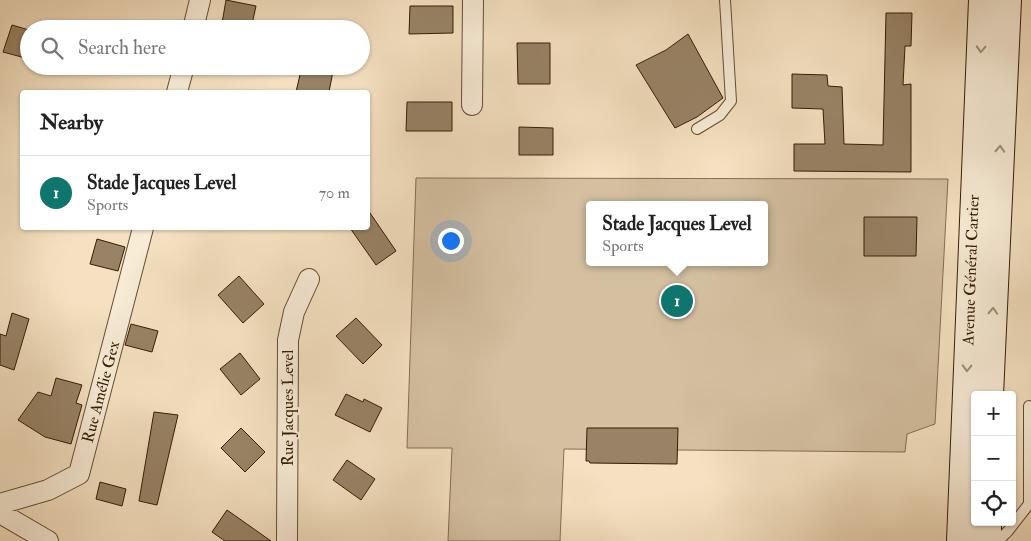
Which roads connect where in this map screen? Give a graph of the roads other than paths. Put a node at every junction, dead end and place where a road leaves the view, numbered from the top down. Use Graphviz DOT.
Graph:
graph roads {
  1 [pos="200,0"];
  2 [pos="473,0"];
  3 [pos="725,0"];
  4 [pos="983,0"];
  5 [pos="1007,0"];
  6 [pos="195,20"];
  7 [pos="182,75"];
  8 [pos="178,90"];
  9 [pos="472,105"];
  10 [pos="697,129"];
  11 [pos="142,230"];
  12 [pos="309,279"];
  13 [pos="989,391"];
  14 [pos="1029,406"];
  15 [pos="0,504"];
  16 [pos="0,513"];
  17 [pos="987,526"];
  18 [pos="48,541"];
  19 [pos="287,541"];
  20 [pos="961,541"];
  21 [pos="987,541"];
  22 [pos="998,541"];
  1 -- 6 [label="street"];
  2 -- 9 [label="street"];
  3 -- 10 [label="lane"];
  4 -- 20 [label="main road, Avenue Général Cartier, one-way"];
  13 -- 5 [label="main road, Avenue Général Cartier, one-way"];
  7 -- 8 [label="street"];
  11 -- 15 [label="street, Rue Amélie Gex"];
  12 -- 19 [label="street, Rue Jacques Level"];
  14 -- 22 [label="lane"];
  16 -- 18 [label="street"];
  17 -- 21 [label="main road"];
}
